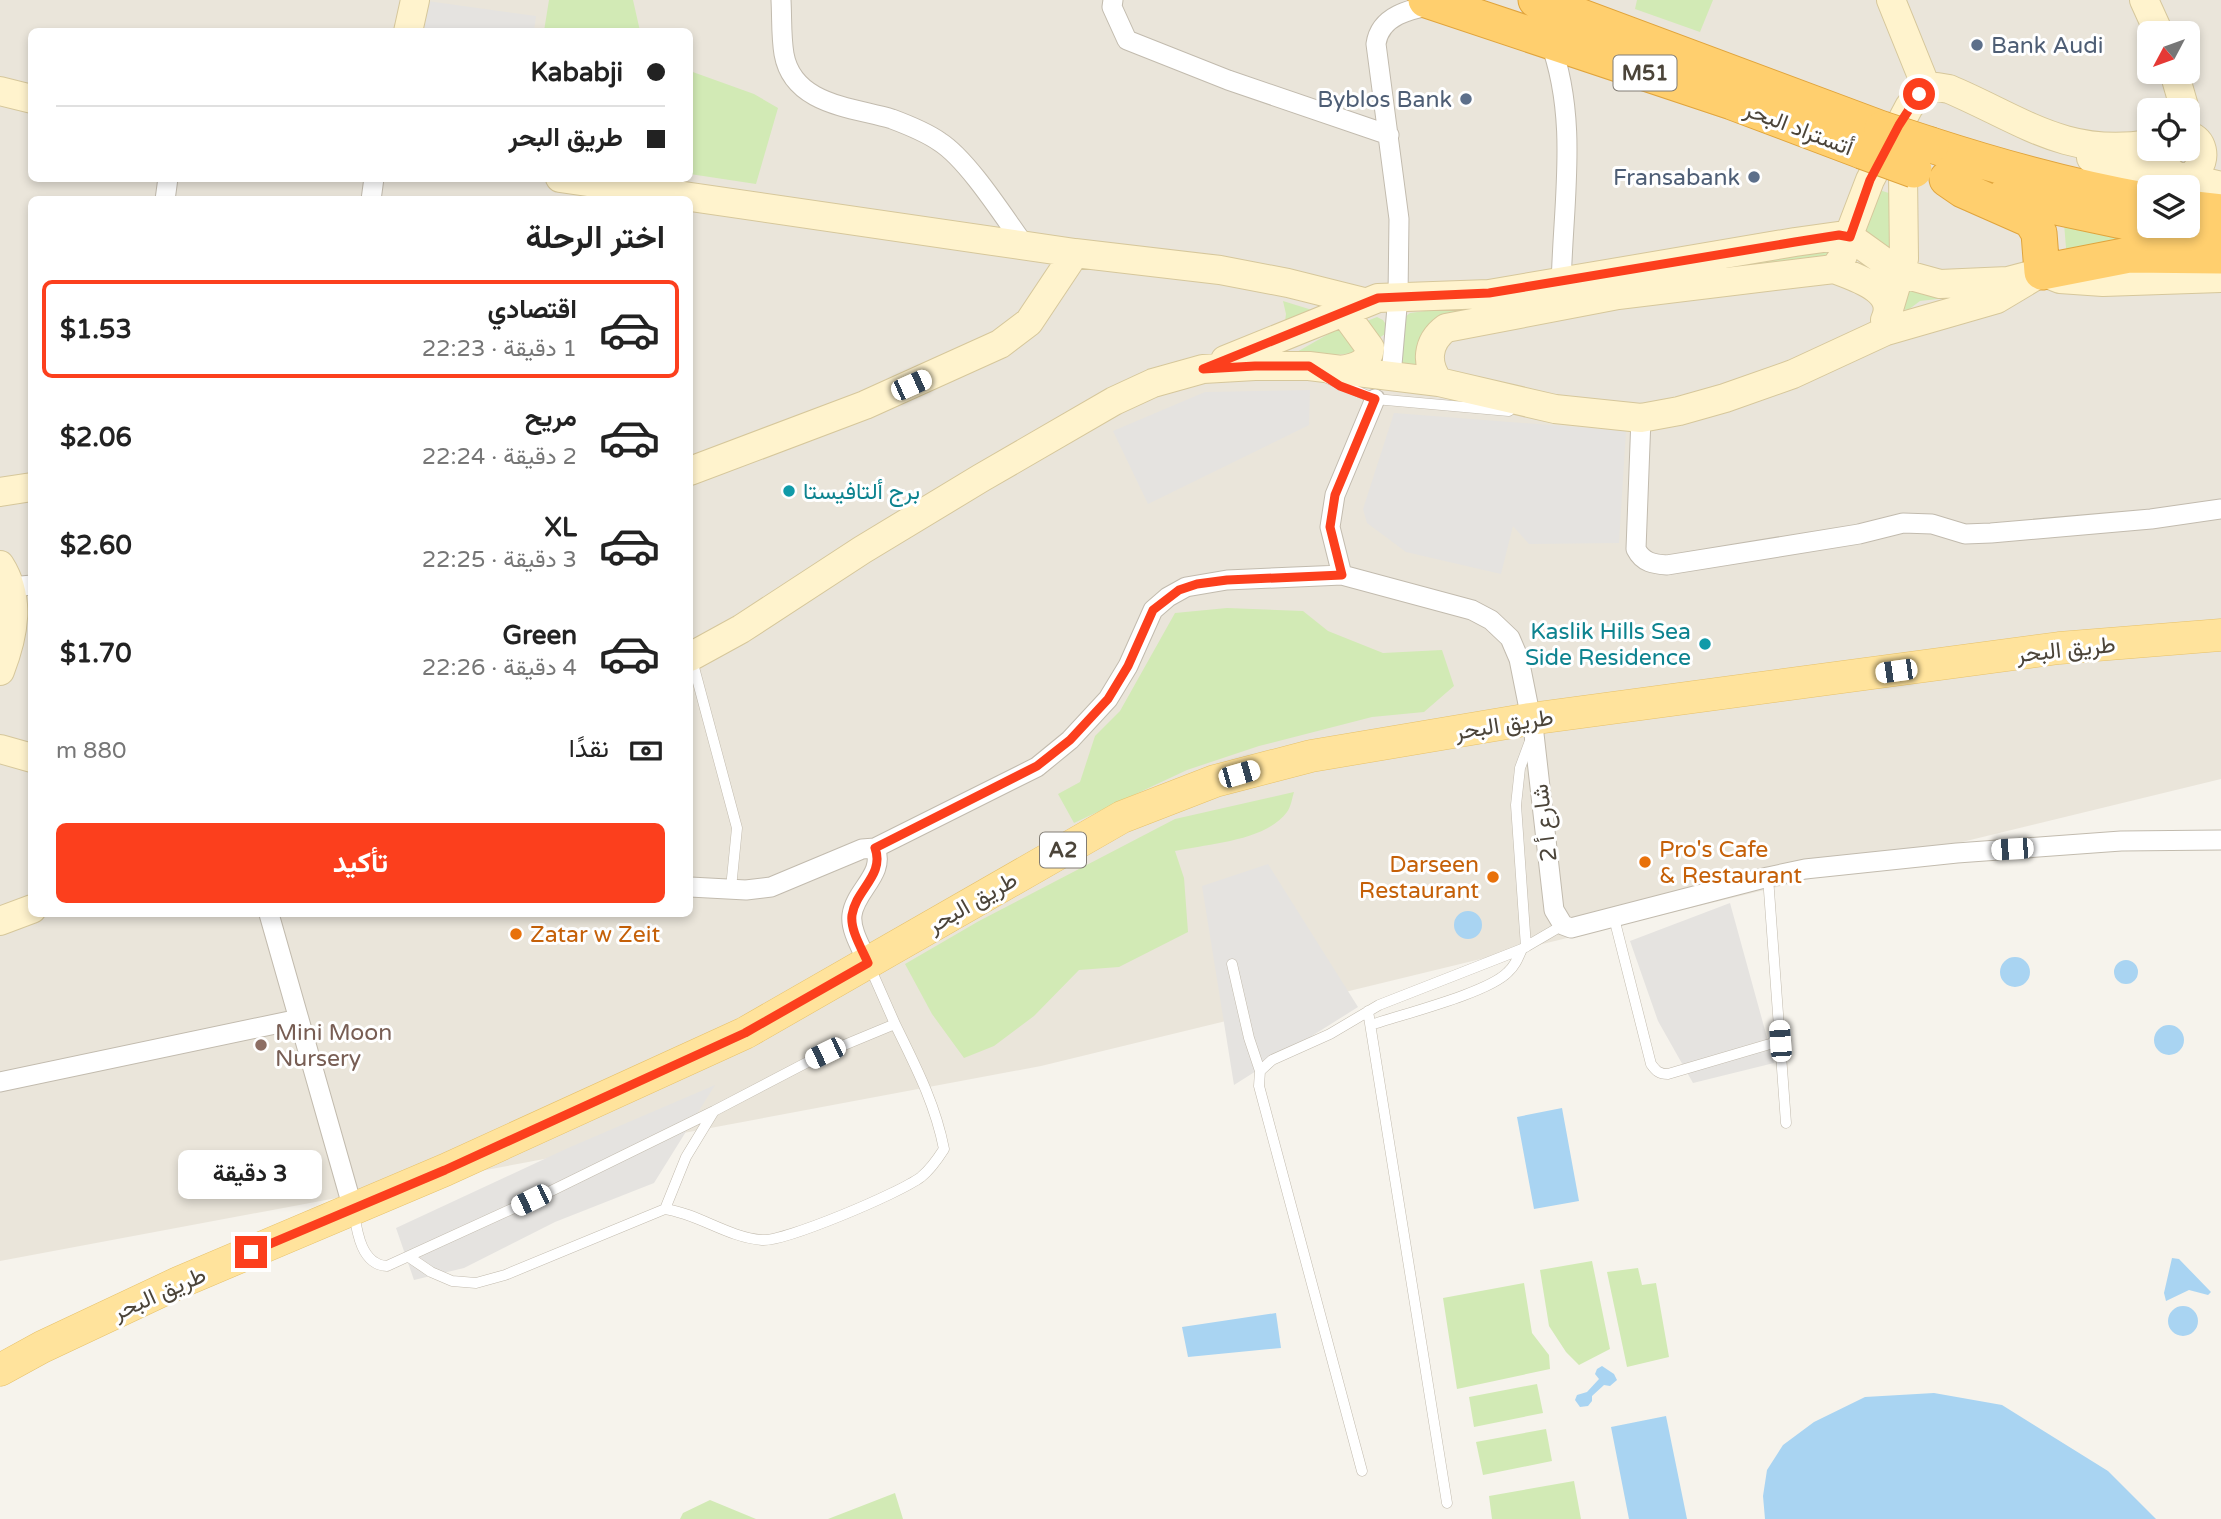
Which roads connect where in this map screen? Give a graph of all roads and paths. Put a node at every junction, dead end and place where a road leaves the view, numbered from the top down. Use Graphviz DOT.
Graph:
graph roads {
  1 [pos="415,0"];
  2 [pos="781,0"];
  3 [pos="1113,0"];
  4 [pos="1536,0"];
  5 [pos="1891,0"];
  6 [pos="1432,2"];
  7 [pos="409,28"];
  8 [pos="1549,39"];
  9 [pos="1927,89"];
  10 [pos="0,92"];
  11 [pos="28,98"];
  12 [pos="1389,135"];
  13 [pos="1872,140"];
  14 [pos="2200,143"];
  15 [pos="2137,145"];
  16 [pos="1923,157"];
  17 [pos="2152,175"];
  18 [pos="2192,175"];
  19 [pos="1947,179"];
  20 [pos="587,182"];
  21 [pos="2221,186"];
  22 [pos="2200,187"];
  23 [pos="683,196"];
  24 [pos="693,197"];
  25 [pos="2200,198"];
  26 [pos="2137,199"];
  27 [pos="2221,212"];
  28 [pos="1850,237"];
  29 [pos="2221,237"];
  30 [pos="1905,240"];
  31 [pos="1025,246"];
  32 [pos="1075,253"];
  33 [pos="2221,256"];
  34 [pos="1834,268"];
  35 [pos="2042,272"];
  36 [pos="1900,273"];
  37 [pos="2221,278"];
  38 [pos="1959,285"];
  39 [pos="1561,293"];
  40 [pos="1398,296"];
  41 [pos="1354,307"];
  42 [pos="1889,309"];
  43 [pos="1858,342"];
  44 [pos="1309,366"];
  45 [pos="1203,369"];
  46 [pos="1342,370"];
  47 [pos="1391,376"];
  48 [pos="1439,382"];
  49 [pos="1375,399"];
  50 [pos="1555,409"];
  51 [pos="1641,418"];
  52 [pos="693,470"];
  53 [pos="28,488"];
  54 [pos="0,492"];
  55 [pos="2221,509"];
  56 [pos="1342,575"];
  57 [pos="14,579"];
  58 [pos="2221,635"];
  59 [pos="693,655"];
  60 [pos="693,668"];
  61 [pos="0,671"];
  62 [pos="1532,726"];
  63 [pos="0,748"];
  64 [pos="28,757"];
  65 [pos="2221,840"];
  66 [pos="875,848"];
  67 [pos="1768,877"];
  68 [pos="693,887"];
  69 [pos="731,888"];
  70 [pos="28,911"];
  71 [pos="270,917"];
  72 [pos="1615,918"];
  73 [pos="0,922"];
  74 [pos="1563,925"];
  75 [pos="1524,948"];
  76 [pos="868,963"];
  77 [pos="1232,964"];
  78 [pos="1368,1011"];
  79 [pos="299,1018"];
  80 [pos="895,1024"];
  81 [pos="1371,1025"];
  82 [pos="1780,1041"];
  83 [pos="1260,1071"];
  84 [pos="0,1082"];
  85 [pos="714,1111"];
  86 [pos="1786,1123"];
  87 [pos="353,1209"];
  88 [pos="665,1209"];
  89 [pos="409,1257"];
  90 [pos="0,1370"];
  91 [pos="1362,1471"];
  92 [pos="1447,1503"];
  1 -- 7 [label="main road"];
  2 -- 31 [label="street"];
  3 -- 12 [label="street"];
  4 -- 13 [label="highway, أتستراد البحر / M51"];
  5 -- 9 [label="main road"];
  6 -- 8 [label="highway, أتستراد البحر / M51"];
  6 -- 12 [label="street"];
  8 -- 13 [label="highway, أتستراد البحر / M51"];
  8 -- 39 [label="street"];
  9 -- 15 [label="main road"];
  9 -- 28 [label="main road"];
  10 -- 11 [label="main road"];
  12 -- 40 [label="street"];
  13 -- 16 [label="highway, أتستراد البحر / M51, bridge"];
  14 -- 18 [label="main road"];
  16 -- 19 [label="highway, أتستراد البحر / M51"];
  16 -- 26 [label="highway, أتستراد البحر / M51"];
  17 -- 30 [label="main road"];
  19 -- 29 [label="highway, أتستراد البحر / M51"];
  19 -- 35 [label="highway"];
  20 -- 23 [label="main road"];
  21 -- 22 [label="main road"];
  24 -- 31 [label="main road"];
  25 -- 27 [label="highway"];
  28 -- 34 [label="main road"];
  28 -- 36 [label="main road"];
  28 -- 39 [label="main road"];
  30 -- 36 [label="main road"];
  30 -- 38 [label="main road"];
  31 -- 32 [label="main road"];
  32 -- 41 [label="main road"];
  32 -- 52 [label="main road"];
  33 -- 35 [label="highway"];
  34 -- 39 [label="main road"];
  34 -- 42 [label="main road"];
  35 -- 37 [label="main road"];
  35 -- 38 [label="main road"];
  35 -- 43 [label="main road"];
  36 -- 38 [label="main road"];
  36 -- 42 [label="main road"];
  39 -- 40 [label="main road"];
  39 -- 48 [label="main road"];
  40 -- 41 [label="main road"];
  40 -- 47 [label="street"];
  41 -- 45 [label="main road"];
  41 -- 46 [label="main road"];
  42 -- 43 [label="main road"];
  43 -- 51 [label="main road"];
  44 -- 45 [label="main road"];
  44 -- 46 [label="main road"];
  44 -- 49 [label="lane"];
  45 -- 59 [label="main road"];
  46 -- 47 [label="main road"];
  47 -- 48 [label="main road"];
  48 -- 50 [label="main road"];
  49 -- 50 [label="lane"];
  49 -- 56 [label="street"];
  50 -- 51 [label="main road"];
  51 -- 55 [label="street"];
  53 -- 54 [label="main road"];
  56 -- 62 [label="street, شارع أ 2"];
  56 -- 66 [label="street, شارع أ 2"];
  57 -- 61 [label="main road"];
  58 -- 62 [label="main road, طريق البحر / A2"];
  60 -- 69 [label="lane"];
  62 -- 74 [label="street, شارع أ 2"];
  62 -- 75 [label="lane"];
  62 -- 76 [label="main road, طريق البحر / A2"];
  63 -- 64 [label="main road"];
  65 -- 67 [label="street"];
  66 -- 69 [label="street, شارع أ 2"];
  66 -- 76 [label="street"];
  67 -- 72 [label="street"];
  67 -- 82 [label="lane"];
  68 -- 69 [label="street, شارع أ 2"];
  70 -- 73 [label="main road"];
  71 -- 79 [label="street"];
  72 -- 74 [label="street"];
  72 -- 82 [label="lane"];
  74 -- 75 [label="lane"];
  75 -- 78 [label="lane"];
  75 -- 81 [label="lane"];
  76 -- 80 [label="lane"];
  76 -- 87 [label="main road, طريق البحر / A2"];
  77 -- 83 [label="lane"];
  78 -- 81 [label="lane"];
  78 -- 83 [label="lane"];
  79 -- 84 [label="street"];
  79 -- 87 [label="street"];
  80 -- 85 [label="lane"];
  80 -- 88 [label="lane"];
  81 -- 92 [label="lane"];
  82 -- 86 [label="lane"];
  83 -- 91 [label="lane"];
  85 -- 88 [label="lane"];
  85 -- 89 [label="lane"];
  87 -- 89 [label="lane"];
  87 -- 90 [label="main road, طريق البحر / A2"];
  88 -- 89 [label="lane"];
}
